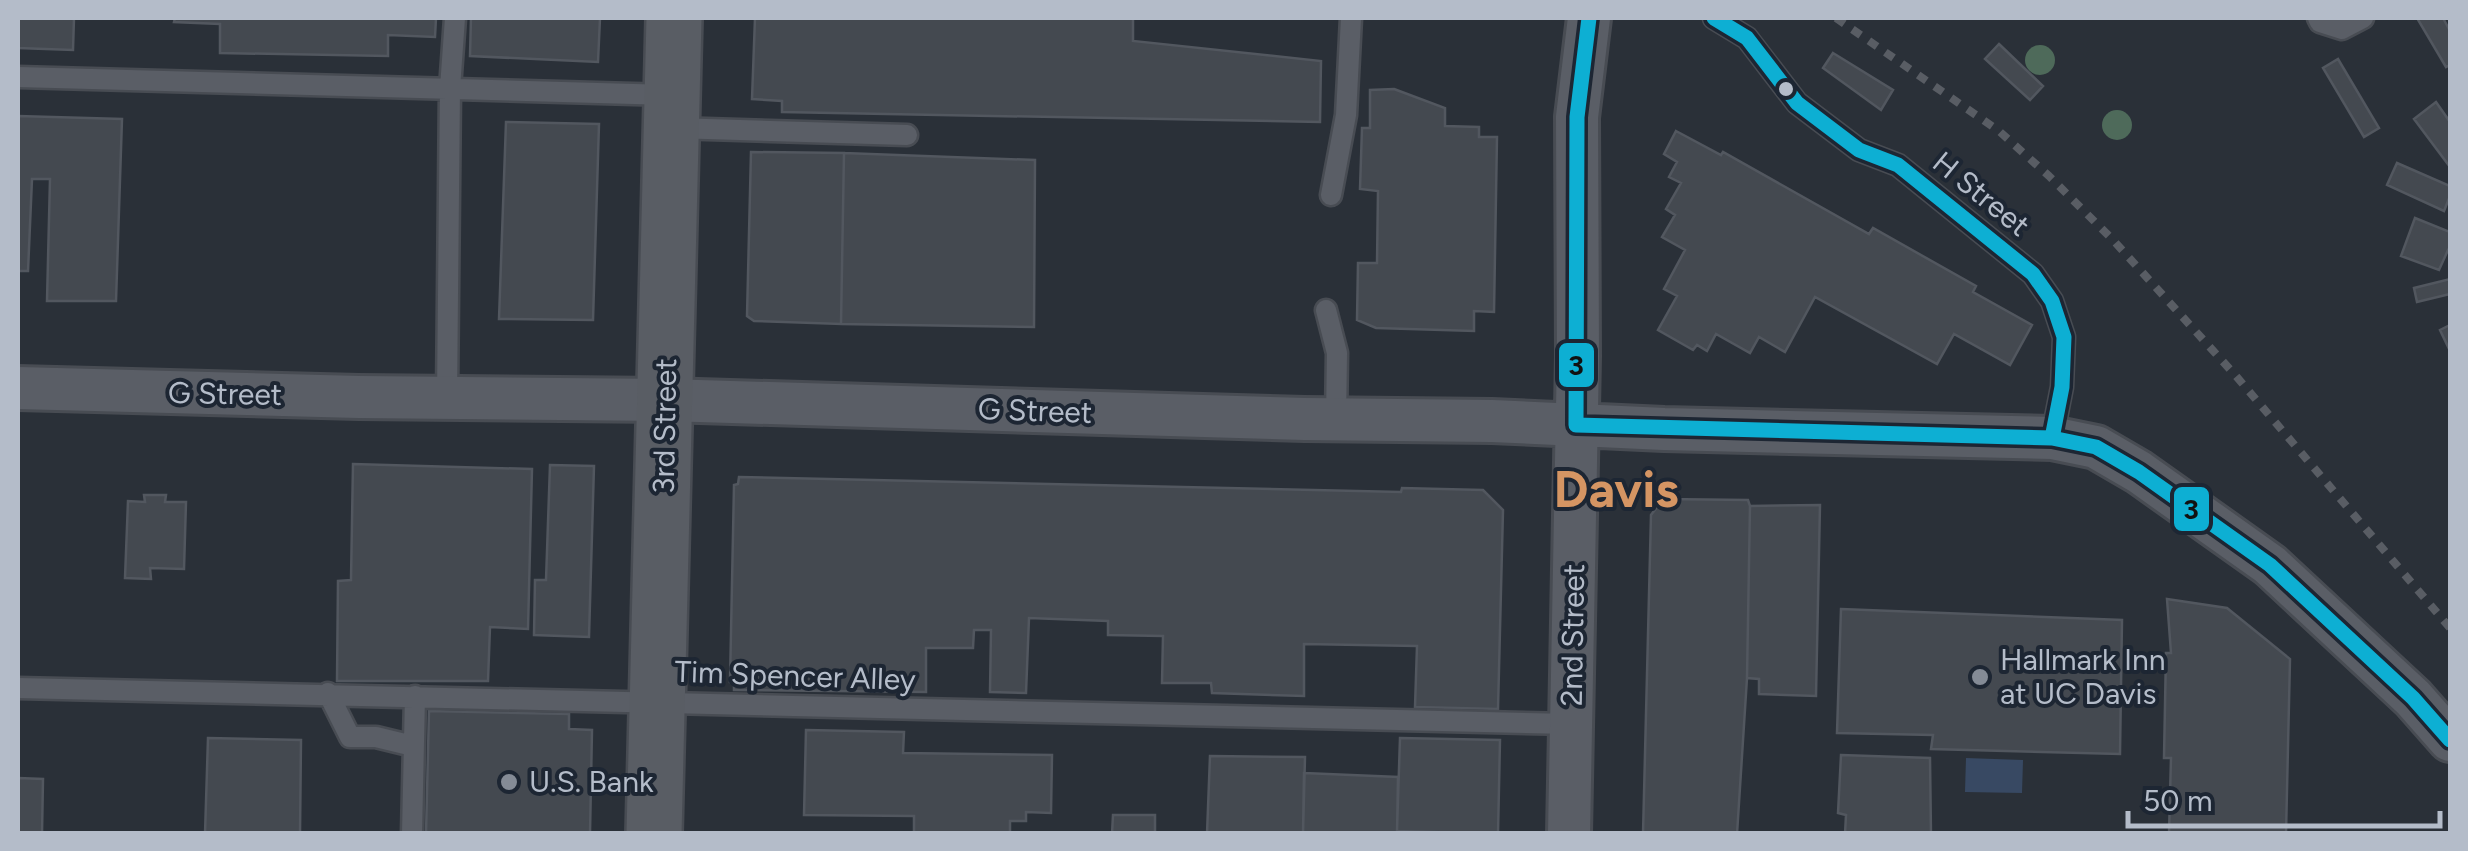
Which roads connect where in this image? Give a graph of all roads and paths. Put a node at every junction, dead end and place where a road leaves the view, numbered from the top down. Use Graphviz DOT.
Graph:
graph roads {
  1 [pos="455,18"];
  2 [pos="674,18"];
  3 [pos="1351,18"];
  4 [pos="1589,18"];
  5 [pos="1714,18"];
  6 [pos="2318,18"];
  7 [pos="2363,18"];
  8 [pos="18,76"];
  9 [pos="450,88"];
  10 [pos="672,111"];
  11 [pos="907,135"];
  12 [pos="1331,195"];
  13 [pos="1326,310"];
  14 [pos="18,388"];
  15 [pos="447,398"];
  16 [pos="666,400"];
  17 [pos="1320,419"];
  18 [pos="1576,425"];
  19 [pos="2052,438"];
  20 [pos="18,688"];
  21 [pos="328,693"];
  22 [pos="415,696"];
  23 [pos="656,702"];
  24 [pos="1572,724"];
  25 [pos="2450,740"];
  26 [pos="413,746"];
  27 [pos="412,834"];
  28 [pos="654,834"];
  29 [pos="1569,834"];
  1 -- 9 [label="lane"];
  2 -- 10 [label="street, 3rd Street"];
  3 -- 12 [label="lane"];
  4 -- 18 [label="street, 2nd Street"];
  5 -- 19 [label="lane, H Street"];
  6 -- 7 [label="lane"];
  8 -- 9 [label="lane"];
  9 -- 10 [label="lane"];
  9 -- 15 [label="lane"];
  10 -- 11 [label="lane"];
  10 -- 16 [label="street, 3rd Street"];
  13 -- 17 [label="lane"];
  14 -- 15 [label="street, G Street"];
  15 -- 16 [label="street, G Street"];
  16 -- 17 [label="street, G Street"];
  16 -- 23 [label="street, 3rd Street"];
  17 -- 18 [label="street, G Street"];
  18 -- 19 [label="street, G Street"];
  18 -- 24 [label="street, 2nd Street"];
  19 -- 25 [label="street, G Street"];
  20 -- 21 [label="lane, Tim Spencer Alley"];
  21 -- 22 [label="lane, Tim Spencer Alley"];
  21 -- 26 [label="lane"];
  22 -- 23 [label="lane, Tim Spencer Alley"];
  22 -- 26 [label="lane"];
  23 -- 24 [label="lane, Tim Spencer Alley"];
  23 -- 28 [label="street, 3rd Street"];
  24 -- 29 [label="street, 2nd Street"];
  26 -- 27 [label="lane"];
}
